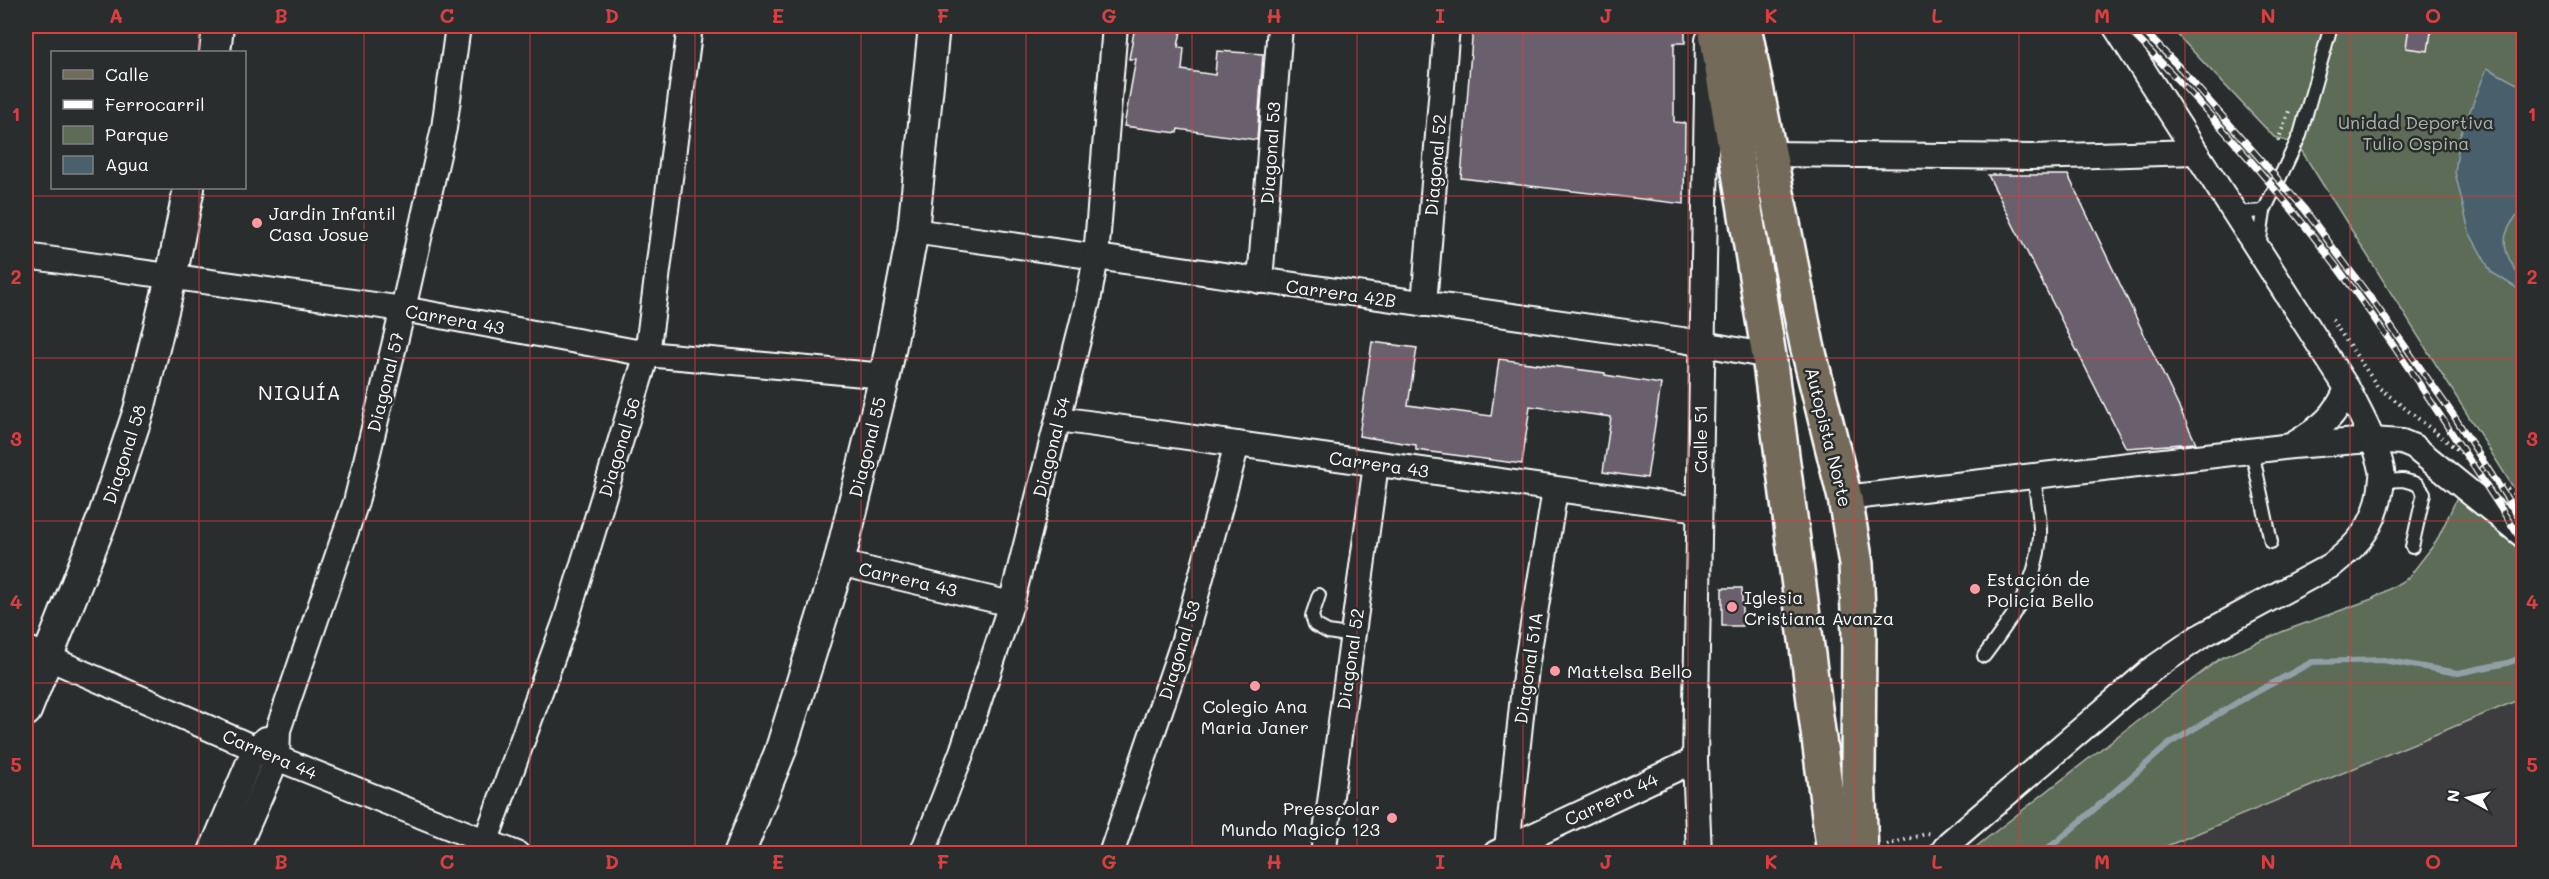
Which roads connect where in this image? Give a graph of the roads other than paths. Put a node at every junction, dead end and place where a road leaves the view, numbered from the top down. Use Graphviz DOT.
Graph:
graph roads {
  1 [pos="218,26"];
  2 [pos="458,26"];
  3 [pos="690,26"];
  4 [pos="934,26"];
  5 [pos="1115,26"];
  6 [pos="1280,26"];
  7 [pos="1447,26"];
  8 [pos="1709,26"];
  9 [pos="1715,26"];
  10 [pos="1744,26"];
  11 [pos="2115,26"];
  12 [pos="2331,26"];
  13 [pos="215,51"];
  14 [pos="2194,153"];
  15 [pos="1768,154"];
  16 [pos="189,189"];
  17 [pos="2264,211"];
  18 [pos="2234,213"];
  19 [pos="913,231"];
  20 [pos="2259,252"];
  21 [pos="26,256"];
  22 [pos="1096,257"];
  23 [pos="171,278"];
  24 [pos="1260,281"];
  25 [pos="1424,304"];
  26 [pos="403,309"];
  27 [pos="1701,343"];
  28 [pos="647,354"];
  29 [pos="1769,356"];
  30 [pos="885,376"];
  31 [pos="2347,388"];
  32 [pos="1059,419"];
  33 [pos="2371,440"];
  34 [pos="1237,444"];
  35 [pos="2292,446"];
  36 [pos="2252,450"];
  37 [pos="1376,464"];
  38 [pos="2034,477"];
  39 [pos="2382,481"];
  40 [pos="1555,490"];
  41 [pos="1845,498"];
  42 [pos="1699,509"];
  43 [pos="2523,536"];
  44 [pos="2271,542"];
  45 [pos="2412,547"];
  46 [pos="839,563"];
  47 [pos="1319,595"];
  48 [pos="1011,604"];
  49 [pos="1353,636"];
  50 [pos="36,653"];
  51 [pos="1984,656"];
  52 [pos="26,711"];
  53 [pos="278,730"];
  54 [pos="255,748"];
  55 [pos="277,758"];
  56 [pos="1695,760"];
  57 [pos="1937,843"];
  58 [pos="484,847"];
  59 [pos="1870,850"];
  60 [pos="1501,851"];
  61 [pos="210,854"];
  62 [pos="235,854"];
  63 [pos="517,854"];
  64 [pos="739,854"];
  65 [pos="922,854"];
  66 [pos="1111,854"];
  67 [pos="1323,854"];
  68 [pos="1699,854"];
  69 [pos="1834,854"];
  1 -- 13 [label="street"];
  2 -- 26 [label="street, Diagonal 57"];
  3 -- 28 [label="street, Diagonal 56"];
  4 -- 19 [label="street, Diagonal 55"];
  5 -- 22 [label="street, Diagonal 54"];
  6 -- 24 [label="street, Diagonal 53"];
  7 -- 25 [label="street, Diagonal 52"];
  8 -- 27 [label="street, Calle 51"];
  9 -- 29 [label="main road"];
  10 -- 15 [label="main road, Autopista Norte"];
  11 -- 14 [label="street"];
  12 -- 17 [label="lane"];
  14 -- 15 [label="street"];
  14 -- 18 [label="street"];
  15 -- 41 [label="main road, Autopista Norte"];
  16 -- 23 [label="street, Diagonal 58"];
  17 -- 18 [label="lane"];
  17 -- 20 [label="lane"];
  18 -- 20 [label="street"];
  19 -- 22 [label="street, Carrera 42B"];
  19 -- 30 [label="street, Diagonal 55"];
  20 -- 31 [label="street"];
  21 -- 23 [label="street, Carrera 43"];
  22 -- 24 [label="street, Carrera 42B"];
  22 -- 32 [label="street, Diagonal 54"];
  23 -- 26 [label="street, Carrera 43"];
  23 -- 50 [label="street, Diagonal 58"];
  24 -- 25 [label="street, Carrera 42B"];
  25 -- 27 [label="street, Carrera 42B"];
  26 -- 28 [label="street, Carrera 43"];
  26 -- 53 [label="street, Diagonal 57"];
  27 -- 29 [label="street, Carrera 42B"];
  27 -- 42 [label="street, Calle 51"];
  28 -- 30 [label="street, Carrera 43"];
  28 -- 58 [label="street, Diagonal 56"];
  29 -- 69 [label="main road"];
  30 -- 46 [label="street, Diagonal 55"];
  31 -- 33 [label="street"];
  31 -- 35 [label="street"];
  32 -- 34 [label="street, Carrera 43"];
  32 -- 48 [label="street, Diagonal 54"];
  33 -- 35 [label="street"];
  33 -- 39 [label="street"];
  33 -- 43 [label="street"];
  34 -- 37 [label="street, Carrera 43"];
  34 -- 66 [label="street, Diagonal 53"];
  35 -- 36 [label="street"];
  36 -- 38 [label="street"];
  36 -- 44 [label="lane"];
  37 -- 40 [label="street, Carrera 43"];
  37 -- 49 [label="street, Diagonal 52"];
  38 -- 41 [label="street"];
  38 -- 51 [label="lane"];
  39 -- 45 [label="lane"];
  39 -- 57 [label="street"];
  40 -- 42 [label="street, Carrera 43"];
  40 -- 60 [label="street, Diagonal 51A"];
  41 -- 59 [label="main road, Autopista Norte"];
  42 -- 56 [label="street, Calle 51"];
  46 -- 48 [label="street, Carrera 43"];
  46 -- 64 [label="street, Diagonal 55"];
  47 -- 49 [label="lane"];
  48 -- 65 [label="street, Diagonal 54"];
  49 -- 67 [label="street, Diagonal 52"];
  50 -- 52 [label="street, Diagonal 58"];
  50 -- 54 [label="street, Carrera 44"];
  53 -- 54 [label="street"];
  53 -- 55 [label="street, Diagonal 57"];
  54 -- 55 [label="street, Carrera 44"];
  54 -- 61 [label="street"];
  55 -- 58 [label="street, Carrera 44"];
  55 -- 62 [label="street, Diagonal 57"];
  56 -- 60 [label="street, Carrera 44"];
  56 -- 68 [label="street, Calle 51"];
  58 -- 63 [label="street, Carrera 44"];
}
